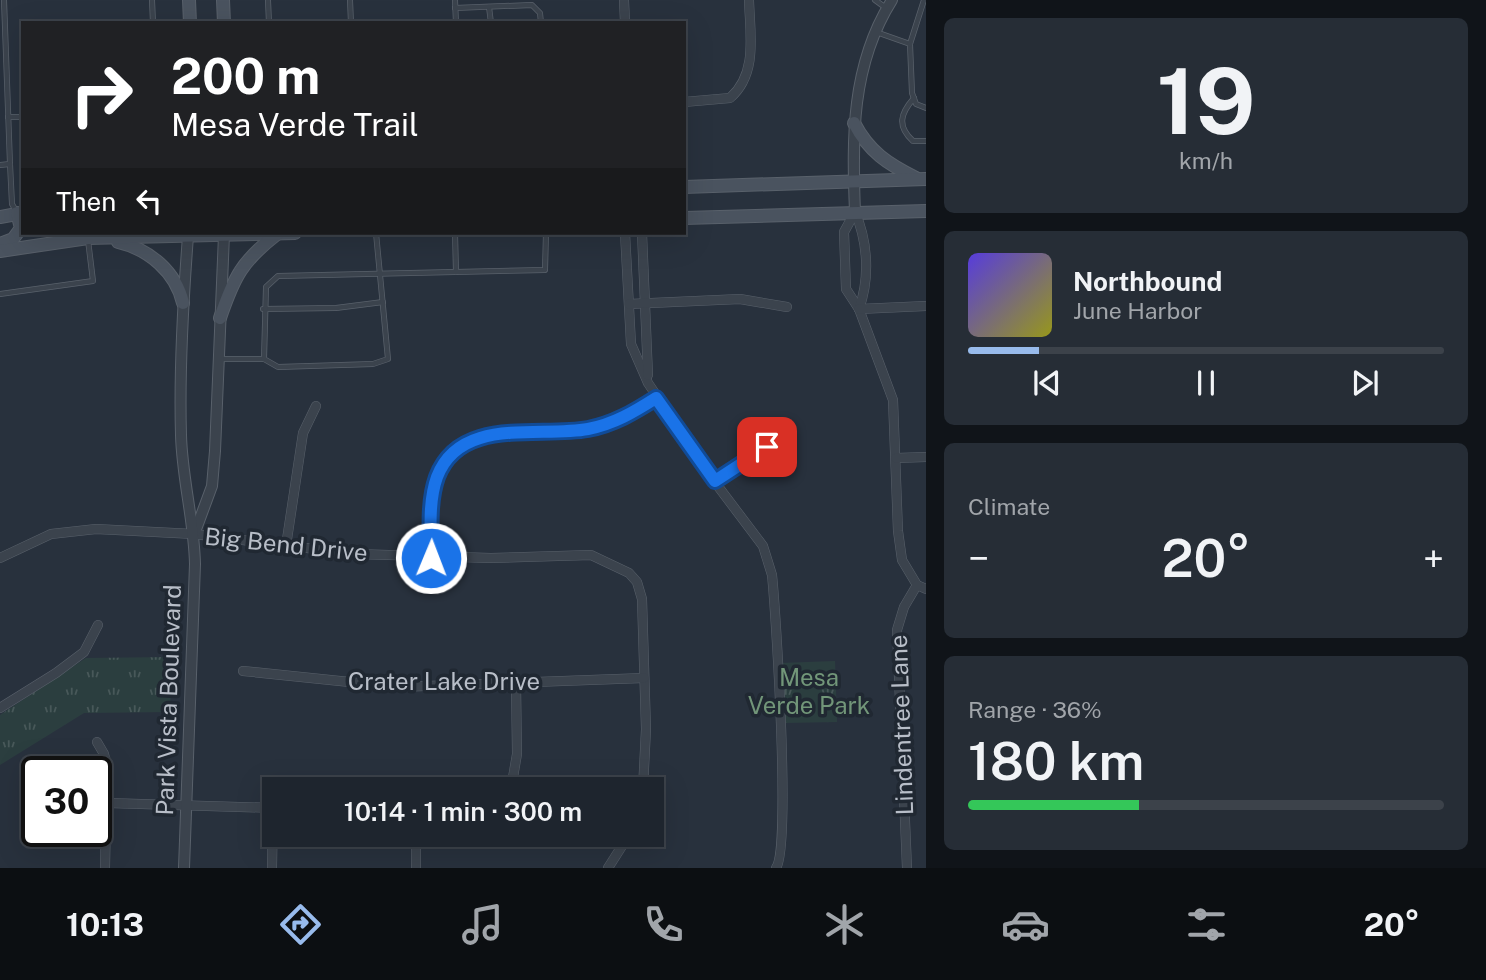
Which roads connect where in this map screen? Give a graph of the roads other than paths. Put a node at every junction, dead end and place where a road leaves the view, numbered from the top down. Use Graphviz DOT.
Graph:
graph roads {
  1 [pos="4,0"];
  2 [pos="152,0"];
  3 [pos="189,0"];
  4 [pos="223,0"];
  5 [pos="268,0"];
  6 [pos="350,0"];
  7 [pos="455,0"];
  8 [pos="624,0"];
  9 [pos="749,0"];
  10 [pos="875,0"];
  11 [pos="924,0"];
  12 [pos="889,4"];
  13 [pos="489,6"];
  14 [pos="455,8"];
  15 [pos="153,21"];
  16 [pos="190,21"];
  17 [pos="224,21"];
  18 [pos="269,21"];
  19 [pos="351,21"];
  20 [pos="456,21"];
  21 [pos="491,21"];
  22 [pos="541,21"];
  23 [pos="625,21"];
  24 [pos="875,32"];
  25 [pos="910,44"];
  26 [pos="914,98"];
  27 [pos="686,102"];
  28 [pos="926,108"];
  29 [pos="8,117"];
  30 [pos="21,117"];
  31 [pos="854,123"];
  32 [pos="926,141"];
  33 [pos="10,164"];
  34 [pos="0,165"];
  35 [pos="923,179"];
  36 [pos="854,181"];
  37 [pos="686,187"];
  38 [pos="926,211"];
  39 [pos="855,212"];
  40 [pos="20,213"];
  41 [pos="0,217"];
  42 [pos="686,218"];
  43 [pos="167,235"];
  44 [pos="188,235"];
  45 [pos="224,235"];
  46 [pos="277,235"];
  47 [pos="376,235"];
  48 [pos="455,235"];
  49 [pos="546,235"];
  50 [pos="625,235"];
  51 [pos="642,235"];
  52 [pos="88,238"];
  53 [pos="104,238"];
  54 [pos="0,244"];
  55 [pos="0,251"];
  56 [pos="456,272"];
  57 [pos="378,274"];
  58 [pos="0,294"];
  59 [pos="383,302"];
  60 [pos="183,303"];
  61 [pos="629,304"];
  62 [pos="644,304"];
  63 [pos="926,306"];
  64 [pos="787,307"];
  65 [pos="263,309"];
  66 [pos="859,309"];
  67 [pos="220,318"];
  68 [pos="220,359"];
  69 [pos="264,359"];
  70 [pos="648,383"];
  71 [pos="656,398"];
  72 [pos="316,406"];
  73 [pos="767,447"];
  74 [pos="926,457"];
  75 [pos="896,458"];
  76 [pos="715,481"];
  77 [pos="194,534"];
  78 [pos="286,546"];
  79 [pos="0,558"];
  80 [pos="431,558"];
  81 [pos="921,587"];
  82 [pos="98,625"];
  83 [pos="243,671"];
  84 [pos="644,678"];
  85 [pos="516,683"];
  86 [pos="0,708"];
  87 [pos="97,741"];
  88 [pos="104,756"];
  89 [pos="512,777"];
  90 [pos="643,777"];
  91 [pos="112,803"];
  92 [pos="187,806"];
  93 [pos="262,808"];
  94 [pos="106,847"];
  95 [pos="273,847"];
  96 [pos="416,847"];
  97 [pos="621,847"];
  98 [pos="105,868"];
  99 [pos="184,868"];
  100 [pos="272,868"];
  101 [pos="416,868"];
  102 [pos="608,868"];
  103 [pos="776,868"];
  104 [pos="907,868"];
  1 -- 29 [label="lane"];
  2 -- 15 [label="lane"];
  3 -- 16 [label="main road"];
  4 -- 17 [label="main road"];
  5 -- 18 [label="lane"];
  6 -- 19 [label="lane"];
  7 -- 14 [label="lane"];
  8 -- 23 [label="street"];
  9 -- 27 [label="street"];
  10 -- 12 [label="lane"];
  11 -- 25 [label="lane"];
  12 -- 24 [label="street"];
  13 -- 14 [label="lane"];
  13 -- 21 [label="lane"];
  13 -- 22 [label="lane"];
  14 -- 20 [label="lane"];
  24 -- 25 [label="lane"];
  24 -- 31 [label="street"];
  25 -- 26 [label="lane"];
  26 -- 28 [label="lane"];
  26 -- 32 [label="lane"];
  29 -- 30 [label="lane"];
  29 -- 33 [label="lane"];
  31 -- 35 [label="main road"];
  31 -- 36 [label="street"];
  33 -- 34 [label="lane"];
  33 -- 40 [label="lane"];
  35 -- 36 [label="main road"];
  36 -- 37 [label="main road"];
  36 -- 39 [label="street"];
  38 -- 39 [label="main road"];
  39 -- 42 [label="main road"];
  39 -- 66 [label="street"];
  39 -- 66 [label="street"];
  40 -- 41 [label="main road"];
  40 -- 54 [label="main road"];
  43 -- 53 [label="main road"];
  44 -- 60 [label="street, Park Vista Boulevard"];
  45 -- 67 [label="street, Park Vista Boulevard"];
  46 -- 67 [label="main road"];
  47 -- 57 [label="lane"];
  48 -- 56 [label="lane"];
  49 -- 56 [label="lane"];
  50 -- 61 [label="street"];
  51 -- 62 [label="street"];
  52 -- 53 [label="main road"];
  52 -- 55 [label="main road"];
  52 -- 58 [label="lane"];
  53 -- 60 [label="main road"];
  56 -- 57 [label="lane"];
  57 -- 59 [label="lane"];
  57 -- 65 [label="lane"];
  59 -- 65 [label="lane"];
  59 -- 69 [label="lane"];
  60 -- 77 [label="street, Park Vista Boulevard"];
  61 -- 62 [label="street"];
  61 -- 70 [label="street"];
  62 -- 64 [label="street"];
  62 -- 70 [label="street"];
  63 -- 66 [label="street"];
  65 -- 69 [label="lane"];
  66 -- 75 [label="street"];
  67 -- 68 [label="street, Park Vista Boulevard"];
  68 -- 69 [label="lane"];
  68 -- 77 [label="street, Park Vista Boulevard"];
  70 -- 71 [label="street"];
  71 -- 76 [label="street"];
  71 -- 80 [label="street"];
  72 -- 78 [label="street"];
  73 -- 76 [label="street"];
  74 -- 75 [label="street"];
  75 -- 81 [label="street"];
  76 -- 103 [label="street"];
  77 -- 78 [label="street, Big Bend Drive"];
  77 -- 79 [label="street, Big Bend Drive"];
  77 -- 92 [label="street, Park Vista Boulevard"];
  78 -- 80 [label="street, Big Bend Drive"];
  80 -- 84 [label="street, Big Bend Drive"];
  81 -- 104 [label="street, Lindentree Lane"];
  82 -- 86 [label="street"];
  83 -- 85 [label="street, Crater Lake Drive"];
  84 -- 85 [label="street, Crater Lake Drive"];
  84 -- 90 [label="street"];
  85 -- 89 [label="street"];
  87 -- 88 [label="street"];
  91 -- 92 [label="street"];
  92 -- 93 [label="street"];
  92 -- 99 [label="street, Park Vista Boulevard"];
  94 -- 98 [label="street"];
  95 -- 100 [label="street"];
  96 -- 101 [label="street"];
  97 -- 102 [label="street"];
}
